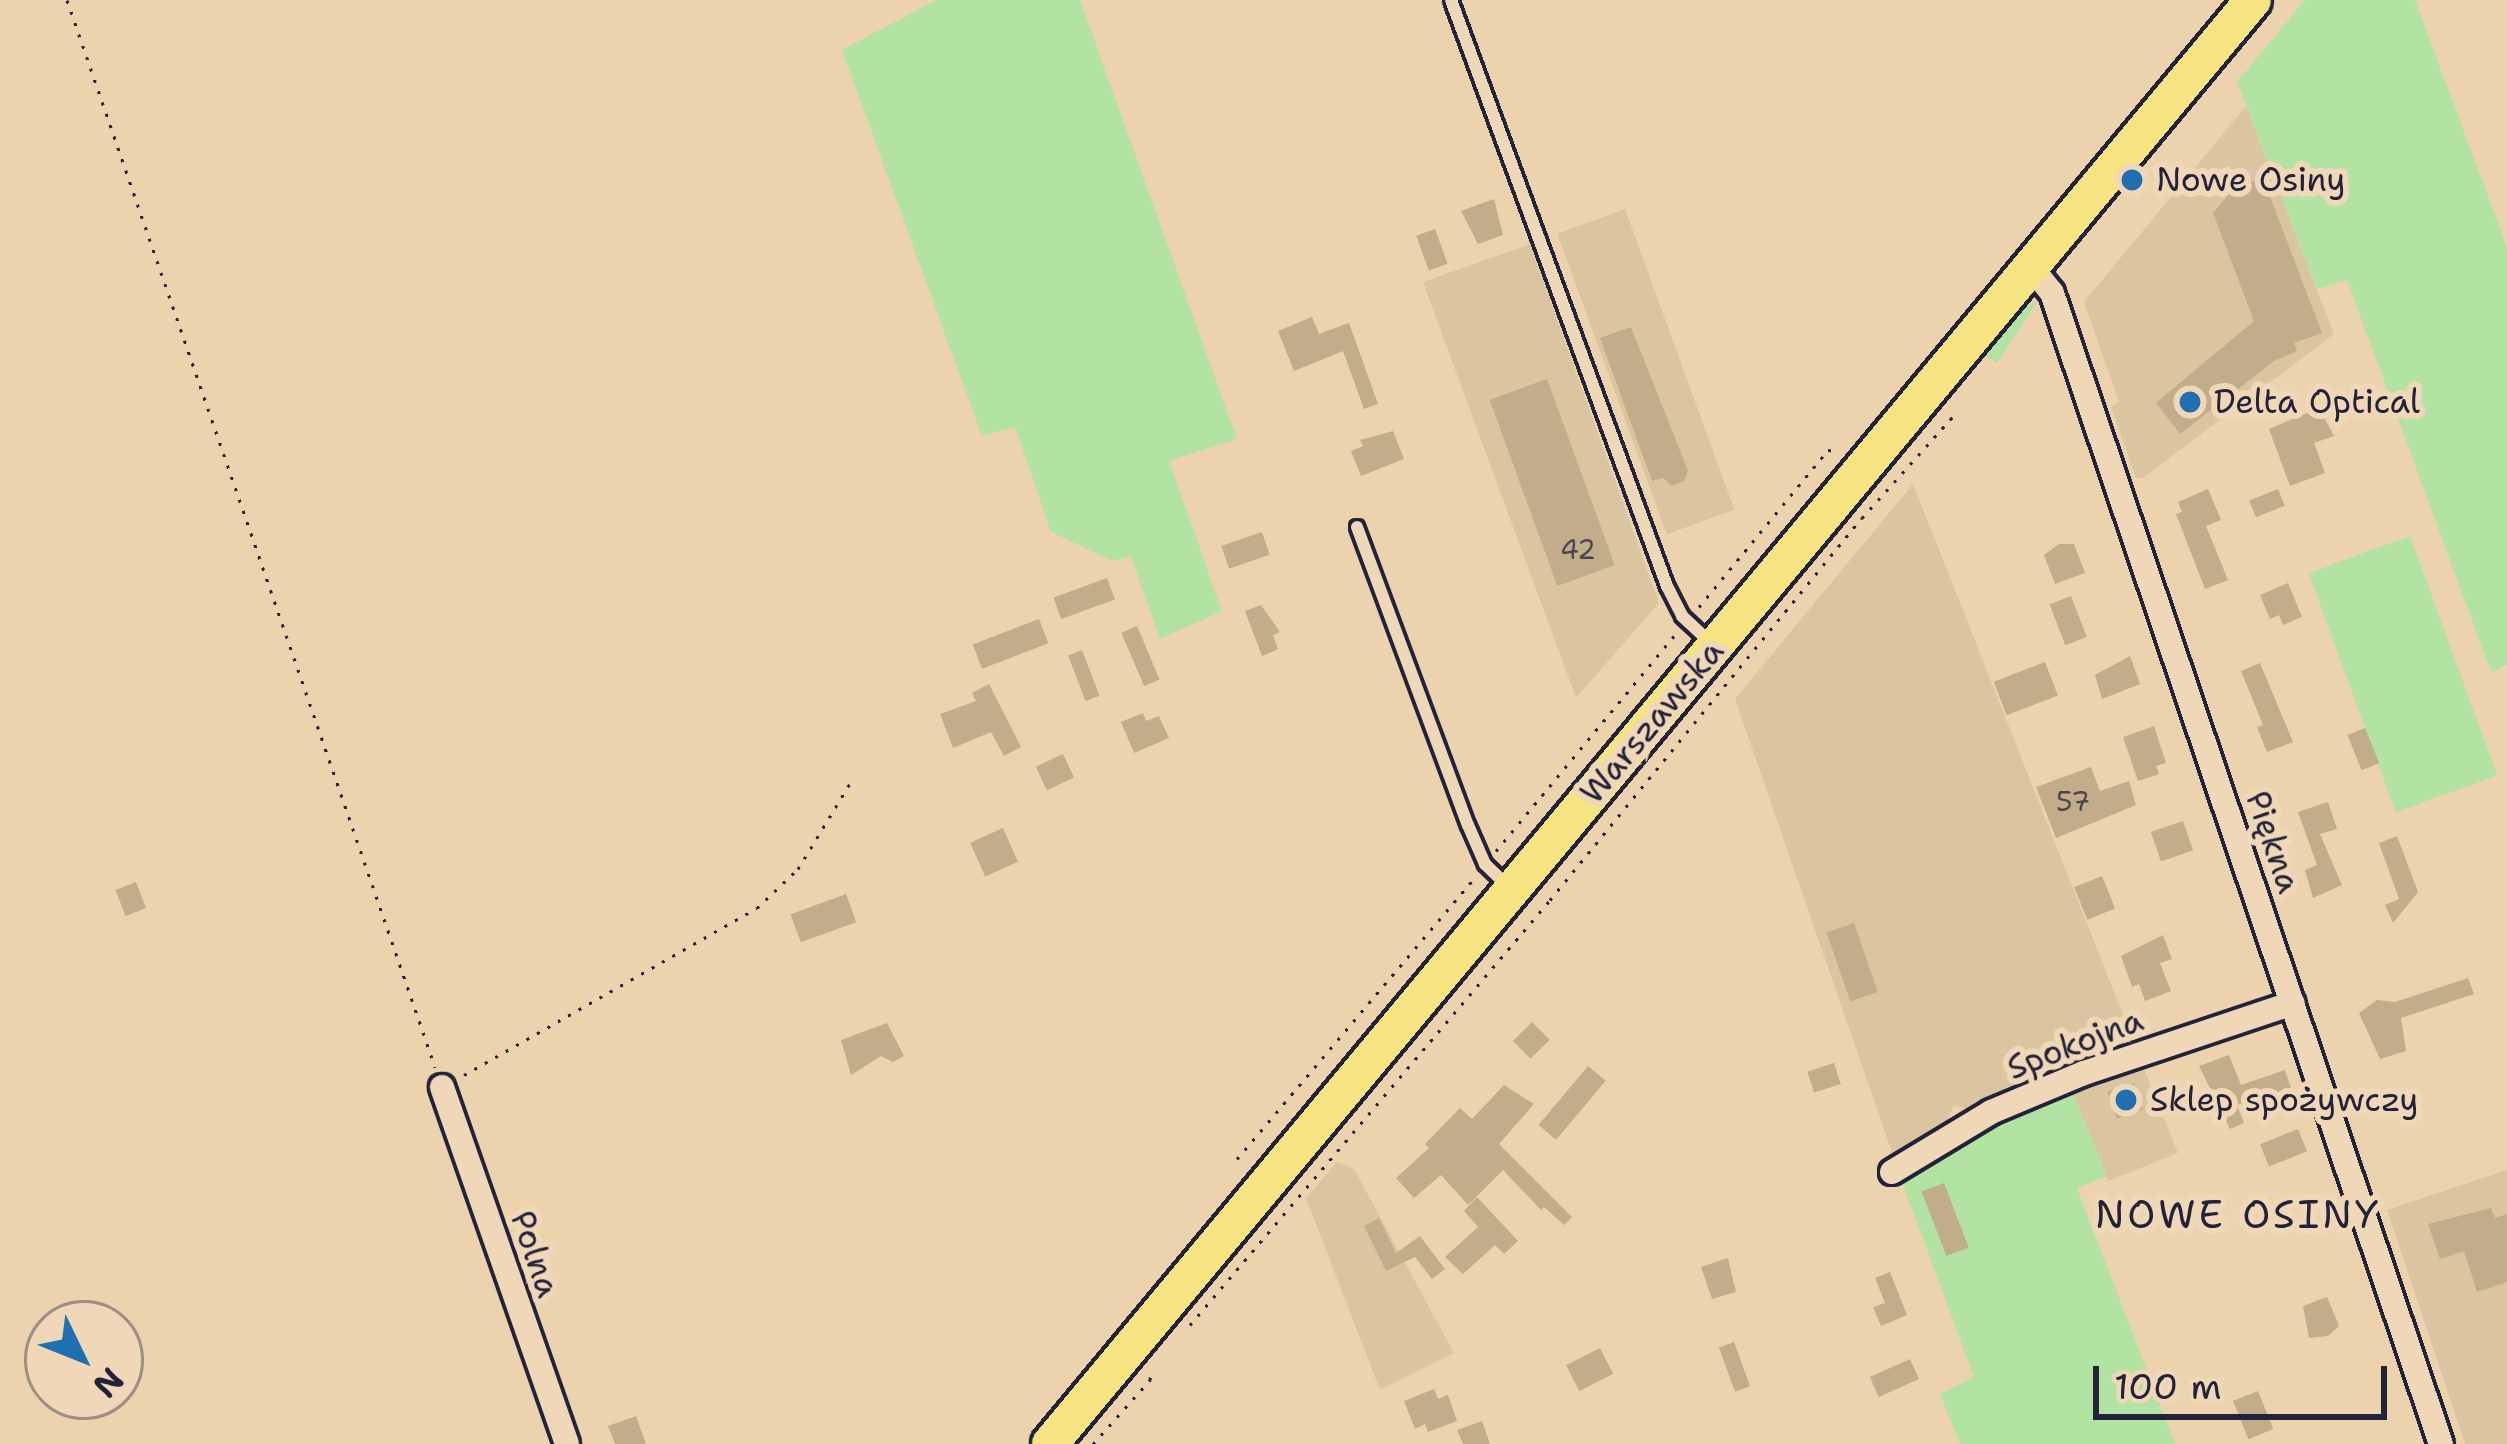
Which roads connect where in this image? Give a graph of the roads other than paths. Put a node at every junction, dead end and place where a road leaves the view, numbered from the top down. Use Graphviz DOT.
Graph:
graph roads {
  1 [pos="1450,0"];
  2 [pos="2253,0"];
  3 [pos="2031,267"];
  4 [pos="1357,526"];
  5 [pos="1716,647"];
  6 [pos="1498,877"];
  7 [pos="2293,1003"];
  8 [pos="442,1087"];
  9 [pos="1892,1172"];
  10 [pos="567,1444"];
  11 [pos="1051,1444"];
  12 [pos="2441,1444"];
  1 -- 5 [label="lane"];
  2 -- 3 [label="main road, Warszawska"];
  3 -- 5 [label="main road, Warszawska"];
  3 -- 7 [label="street, Piękna"];
  4 -- 6 [label="lane"];
  5 -- 6 [label="main road, Warszawska"];
  6 -- 11 [label="main road, Warszawska"];
  7 -- 9 [label="street, Spokojna"];
  7 -- 12 [label="street, Piękna"];
  8 -- 10 [label="street, Polna"];
}
